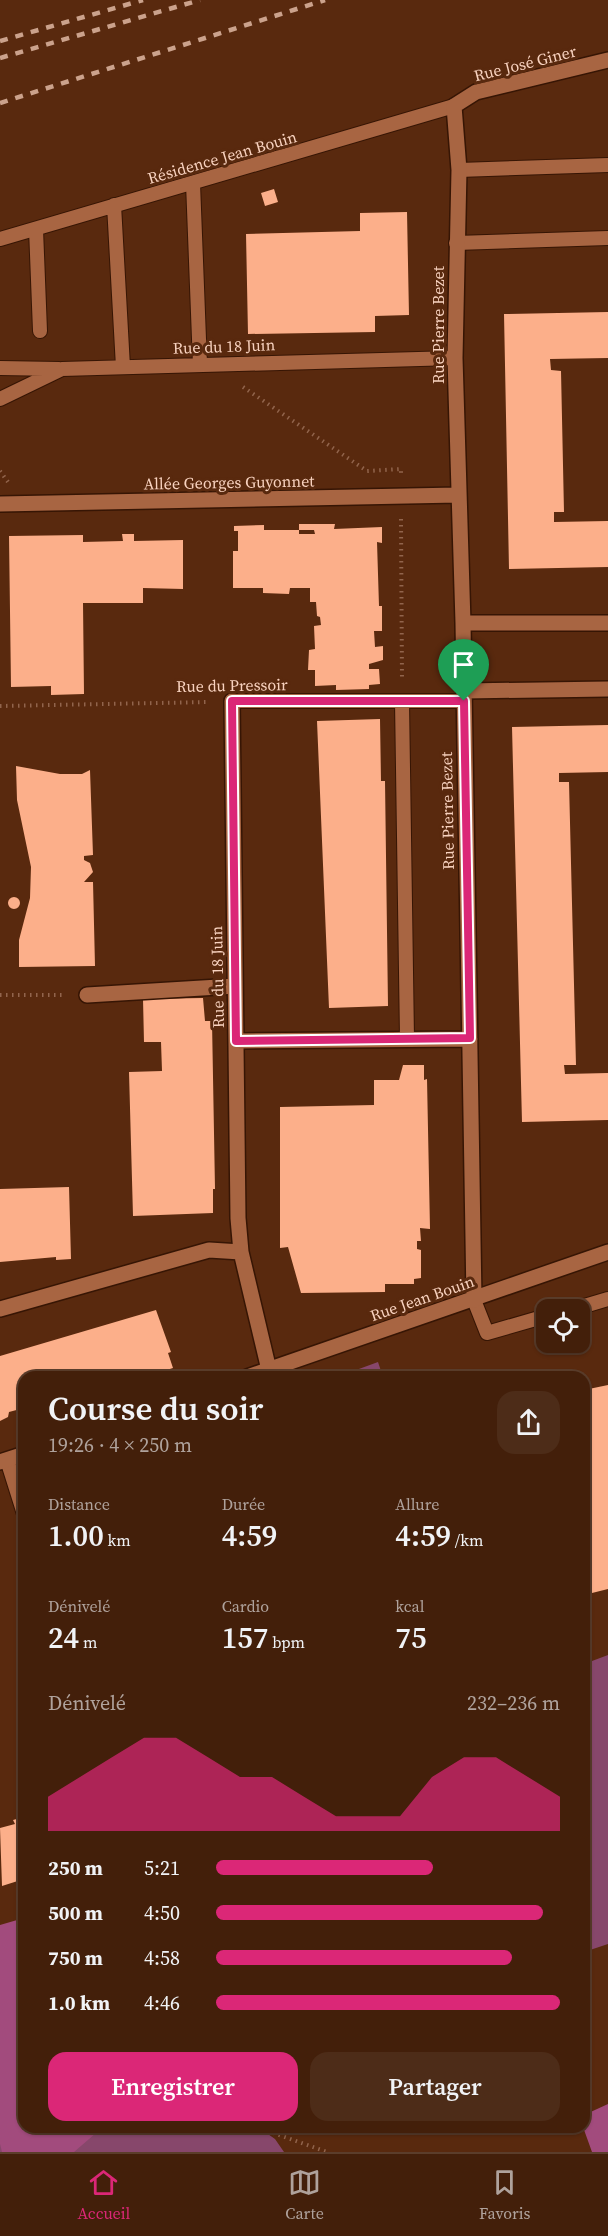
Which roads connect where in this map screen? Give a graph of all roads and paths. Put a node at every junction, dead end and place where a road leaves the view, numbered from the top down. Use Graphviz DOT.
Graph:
graph roads {
  1 [pos="608,60"];
  2 [pos="454,106"];
  3 [pos="608,165"];
  4 [pos="459,170"];
  5 [pos="193,183"];
  6 [pos="114,206"];
  7 [pos="36,228"];
  8 [pos="608,238"];
  9 [pos="0,239"];
  10 [pos="456,243"];
  11 [pos="40,331"];
  12 [pos="455,358"];
  13 [pos="200,365"];
  14 [pos="123,367"];
  15 [pos="0,368"];
  16 [pos="62,369"];
  17 [pos="0,399"];
  18 [pos="458,495"];
  19 [pos="0,504"];
  20 [pos="463,623"];
  21 [pos="608,623"];
  22 [pos="608,689"];
  23 [pos="464,696"];
  24 [pos="232,701"];
  25 [pos="402,701"];
  26 [pos="0,705"];
  27 [pos="235,986"];
  28 [pos="0,995"];
  29 [pos="87,995"];
  30 [pos="470,1038"];
  31 [pos="407,1039"];
  32 [pos="236,1041"];
  33 [pos="608,1251"];
  34 [pos="241,1252"];
  35 [pos="608,1299"];
  36 [pos="474,1300"];
  37 [pos="590,1304"];
  38 [pos="0,1309"];
  39 [pos="536,1319"];
  40 [pos="269,1370"];
  41 [pos="266,1371"];
  42 [pos="4,1461"];
  43 [pos="18,1498"];
  44 [pos="273,2133"];
  45 [pos="327,2152"];
  1 -- 2 [label="street, Rue José Giner"];
  2 -- 4 [label="street, Rue Pierre Bezet"];
  2 -- 5 [label="lane, Résidence Jean Bouin"];
  3 -- 4 [label="lane"];
  4 -- 10 [label="street, Rue Pierre Bezet"];
  5 -- 6 [label="lane, Résidence Jean Bouin"];
  5 -- 13 [label="lane"];
  6 -- 7 [label="lane, Résidence Jean Bouin"];
  6 -- 14 [label="lane"];
  7 -- 9 [label="lane, Résidence Jean Bouin"];
  7 -- 11 [label="lane"];
  8 -- 10 [label="lane"];
  10 -- 12 [label="street, Rue Pierre Bezet"];
  12 -- 13 [label="lane, Rue du 18 Juin"];
  12 -- 18 [label="street, Rue Pierre Bezet"];
  13 -- 14 [label="lane, Rue du 18 Juin"];
  14 -- 16 [label="lane, Rue du 18 Juin"];
  15 -- 16 [label="lane"];
  16 -- 17 [label="lane, Rue du 18 Juin"];
  18 -- 19 [label="street, Allée Georges Guyonnet"];
  18 -- 20 [label="street, Rue Pierre Bezet"];
  20 -- 21 [label="street"];
  20 -- 23 [label="street, Rue Pierre Bezet"];
  22 -- 23 [label="street"];
  23 -- 25 [label="lane, Rue du Pressoir"];
  23 -- 30 [label="street, Rue Pierre Bezet"];
  24 -- 25 [label="lane, Rue du Pressoir"];
  24 -- 26 [label="path, Rue du Pressoir"];
  24 -- 27 [label="street, Rue du 18 Juin"];
  25 -- 31 [label="lane"];
  27 -- 29 [label="street"];
  27 -- 32 [label="street, Rue du 18 Juin"];
  28 -- 29 [label="path"];
  30 -- 31 [label="street"];
  30 -- 36 [label="street, Rue Pierre Bezet"];
  31 -- 32 [label="street"];
  32 -- 34 [label="street, Rue du 18 Juin"];
  33 -- 36 [label="street, Rue Jean Bouin"];
  34 -- 38 [label="street"];
  34 -- 40 [label="street, Rue du 18 Juin"];
  35 -- 37 [label="lane"];
  36 -- 39 [label="lane"];
  36 -- 40 [label="street, Rue Jean Bouin"];
  40 -- 41 [label="street, Rue Jean Bouin"];
  42 -- 43 [label="lane"];
  44 -- 45 [label="path"];
}
